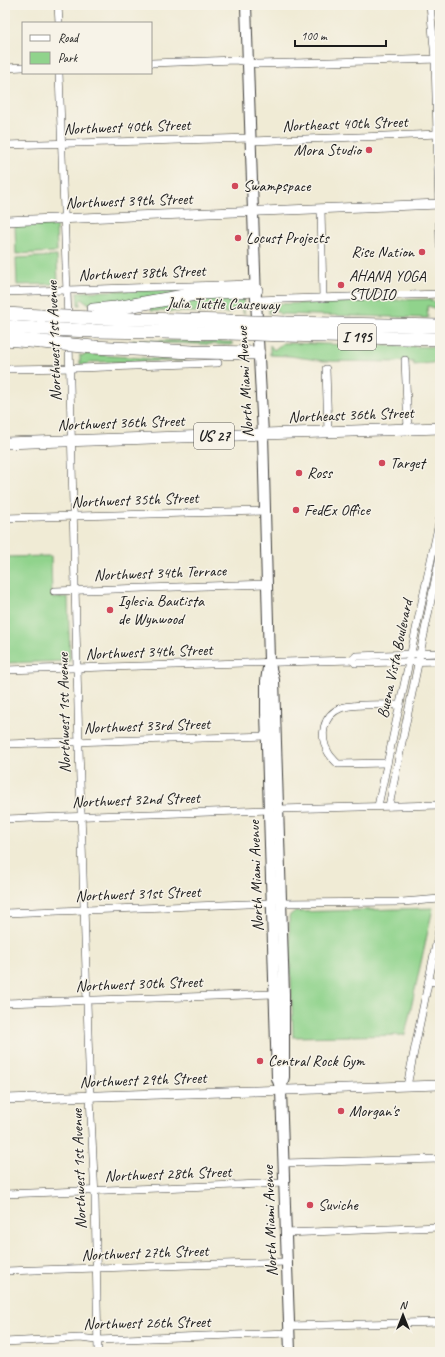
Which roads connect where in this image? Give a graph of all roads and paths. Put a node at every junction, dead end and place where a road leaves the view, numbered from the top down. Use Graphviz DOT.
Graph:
graph roads {
  1 [pos="58,5"];
  2 [pos="246,5"];
  3 [pos="430,5"];
  4 [pos="59,22"];
  5 [pos="438,59"];
  6 [pos="248,62"];
  7 [pos="152,63"];
  8 [pos="22,67"];
  9 [pos="5,68"];
  10 [pos="59,74"];
  11 [pos="438,134"];
  12 [pos="251,139"];
  13 [pos="61,144"];
  14 [pos="5,145"];
  15 [pos="439,204"];
  16 [pos="321,209"];
  17 [pos="254,211"];
  18 [pos="64,219"];
  19 [pos="5,221"];
  20 [pos="440,246"];
  21 [pos="66,289"];
  22 [pos="256,291"];
  23 [pos="5,292"];
  24 [pos="440,294"];
  25 [pos="323,298"];
  26 [pos="11,314"];
  27 [pos="93,319"];
  28 [pos="440,326"];
  29 [pos="5,327"];
  30 [pos="5,330"];
  31 [pos="432,334"];
  32 [pos="42,336"];
  33 [pos="5,339"];
  34 [pos="258,353"];
  35 [pos="405,360"];
  36 [pos="218,363"];
  37 [pos="70,368"];
  38 [pos="5,369"];
  39 [pos="326,369"];
  40 [pos="440,428"];
  41 [pos="408,429"];
  42 [pos="328,432"];
  43 [pos="263,434"];
  44 [pos="71,441"];
  45 [pos="5,443"];
  46 [pos="265,511"];
  47 [pos="74,516"];
  48 [pos="5,518"];
  49 [pos="440,518"];
  50 [pos="440,556"];
  51 [pos="267,584"];
  52 [pos="76,590"];
  53 [pos="54,591"];
  54 [pos="440,653"];
  55 [pos="410,658"];
  56 [pos="419,658"];
  57 [pos="270,661"];
  58 [pos="440,661"];
  59 [pos="77,668"];
  60 [pos="5,670"];
  61 [pos="400,705"];
  62 [pos="266,712"];
  63 [pos="266,736"];
  64 [pos="79,742"];
  65 [pos="5,744"];
  66 [pos="387,763"];
  67 [pos="440,805"];
  68 [pos="378,806"];
  69 [pos="389,806"];
  70 [pos="274,810"];
  71 [pos="82,816"];
  72 [pos="5,819"];
  73 [pos="440,899"];
  74 [pos="276,903"];
  75 [pos="85,910"];
  76 [pos="5,913"];
  77 [pos="440,926"];
  78 [pos="428,981"];
  79 [pos="440,983"];
  80 [pos="274,994"];
  81 [pos="87,1000"];
  82 [pos="5,1003"];
  83 [pos="440,1085"];
  84 [pos="407,1086"];
  85 [pos="281,1090"];
  86 [pos="90,1097"];
  87 [pos="5,1099"];
  88 [pos="440,1159"];
  89 [pos="283,1163"];
  90 [pos="284,1183"];
  91 [pos="95,1190"];
  92 [pos="5,1194"];
  93 [pos="440,1228"];
  94 [pos="285,1233"];
  95 [pos="286,1262"];
  96 [pos="97,1269"];
  97 [pos="5,1271"];
  98 [pos="440,1322"];
  99 [pos="289,1329"];
  100 [pos="97,1340"];
  101 [pos="5,1342"];
  102 [pos="98,1352"];
  103 [pos="290,1352"];
  1 -- 4 [label="street"];
  2 -- 6 [label="main road, North Miami Avenue"];
  3 -- 5 [label="street"];
  5 -- 6 [label="street"];
  5 -- 11 [label="street"];
  6 -- 7 [label="street"];
  6 -- 12 [label="main road, North Miami Avenue"];
  8 -- 9 [label="street"];
  10 -- 13 [label="street, Northwest 1st Avenue"];
  11 -- 12 [label="street, Northeast 40th Street"];
  11 -- 15 [label="street"];
  12 -- 13 [label="street, Northwest 40th Street"];
  12 -- 17 [label="main road, North Miami Avenue"];
  13 -- 14 [label="street, Northwest 40th Street"];
  13 -- 18 [label="street, Northwest 1st Avenue"];
  15 -- 16 [label="street, Northwest 39th Street"];
  15 -- 20 [label="street"];
  16 -- 17 [label="street, Northwest 39th Street"];
  16 -- 25 [label="street"];
  17 -- 18 [label="street, Northwest 39th Street"];
  17 -- 22 [label="main road, North Miami Avenue"];
  18 -- 19 [label="street, Northwest 39th Street"];
  18 -- 21 [label="street, Northwest 1st Avenue"];
  21 -- 22 [label="street, Northwest 38th Street"];
  21 -- 23 [label="street, Northwest 38th Street"];
  21 -- 37 [label="street, Northwest 1st Avenue"];
  22 -- 25 [label="street, Northwest 38th Street"];
  22 -- 27 [label="highway"];
  22 -- 34 [label="main road, North Miami Avenue"];
  24 -- 25 [label="street, Northwest 38th Street"];
  26 -- 27 [label="highway, Julia Tuttle Causeway / I 195, bridge"];
  27 -- 31 [label="highway, Julia Tuttle Causeway / I 195, bridge"];
  27 -- 32 [label="highway, Julia Tuttle Causeway / I 195, bridge"];
  28 -- 31 [label="highway, Julia Tuttle Causeway / I 195"];
  29 -- 32 [label="highway"];
  30 -- 32 [label="highway"];
  32 -- 33 [label="highway"];
  32 -- 34 [label="highway, bridge"];
  34 -- 43 [label="main road, North Miami Avenue"];
  35 -- 41 [label="street"];
  36 -- 37 [label="street"];
  37 -- 38 [label="street"];
  37 -- 44 [label="street, Northwest 1st Avenue"];
  39 -- 42 [label="street"];
  40 -- 41 [label="main road, Northeast 36th Street / US 27"];
  41 -- 42 [label="main road, Northeast 36th Street / US 27"];
  42 -- 43 [label="main road, Northeast 36th Street / US 27"];
  43 -- 44 [label="main road, Northwest 36th Street / US 27"];
  43 -- 46 [label="main road, North Miami Avenue"];
  44 -- 45 [label="main road, Northwest 36th Street / US 27"];
  44 -- 47 [label="street, Northwest 1st Avenue"];
  46 -- 47 [label="street, Northwest 35th Street"];
  46 -- 51 [label="main road, North Miami Avenue"];
  47 -- 48 [label="street, Northwest 35th Street"];
  47 -- 52 [label="street, Northwest 1st Avenue"];
  49 -- 55 [label="street, Buena Vista Boulevard"];
  50 -- 56 [label="street, Buena Vista Boulevard"];
  51 -- 52 [label="street, Northwest 34th Terrace"];
  51 -- 57 [label="main road, North Miami Avenue"];
  52 -- 53 [label="street, Northwest 34th Terrace"];
  52 -- 59 [label="street, Northwest 1st Avenue"];
  54 -- 56 [label="street"];
  55 -- 56 [label="street, Northwest 34th Street"];
  55 -- 57 [label="street, Northwest 34th Street"];
  55 -- 61 [label="street, Buena Vista Boulevard"];
  56 -- 58 [label="street"];
  56 -- 69 [label="street, Buena Vista Boulevard"];
  57 -- 59 [label="street, Northwest 34th Street"];
  57 -- 62 [label="main road, North Miami Avenue"];
  57 -- 70 [label="main road, North Miami Avenue"];
  59 -- 60 [label="street, Northwest 34th Street"];
  59 -- 64 [label="street, Northwest 1st Avenue"];
  61 -- 66 [label="street, Buena Vista Boulevard"];
  61 -- 66 [label="street"];
  62 -- 63 [label="main road, North Miami Avenue"];
  62 -- 70 [label="main road"];
  63 -- 64 [label="street, Northwest 33rd Street"];
  63 -- 70 [label="main road, North Miami Avenue"];
  64 -- 65 [label="street, Northwest 33rd Street"];
  64 -- 71 [label="street, Northwest 1st Avenue"];
  66 -- 68 [label="street, Buena Vista Boulevard"];
  67 -- 69 [label="street, Northwest 32nd Street"];
  68 -- 69 [label="street, Northwest 32nd Street"];
  68 -- 70 [label="street, Northwest 32nd Street"];
  70 -- 71 [label="street, Northwest 32nd Street"];
  70 -- 74 [label="main road, North Miami Avenue"];
  70 -- 74 [label="main road, North Miami Avenue"];
  71 -- 72 [label="street, Northwest 32nd Street"];
  71 -- 75 [label="street, Northwest 1st Avenue"];
  73 -- 74 [label="street, Northwest 31st Street"];
  74 -- 75 [label="street, Northwest 31st Street"];
  74 -- 80 [label="main road, North Miami Avenue"];
  74 -- 85 [label="main road, North Miami Avenue"];
  75 -- 76 [label="street, Northwest 31st Street"];
  75 -- 81 [label="street, Northwest 1st Avenue"];
  77 -- 78 [label="street"];
  78 -- 79 [label="street"];
  78 -- 84 [label="street"];
  80 -- 81 [label="street, Northwest 30th Street"];
  80 -- 85 [label="main road, North Miami Avenue"];
  81 -- 82 [label="street, Northwest 30th Street"];
  81 -- 86 [label="street, Northwest 1st Avenue"];
  83 -- 84 [label="street, Northwest 29th Street"];
  84 -- 85 [label="street, Northwest 29th Street"];
  85 -- 86 [label="street, Northwest 29th Street"];
  85 -- 89 [label="main road, North Miami Avenue"];
  86 -- 87 [label="street, Northwest 29th Street"];
  86 -- 91 [label="street, Northwest 1st Avenue"];
  88 -- 89 [label="street"];
  89 -- 90 [label="main road, North Miami Avenue"];
  90 -- 91 [label="street, Northwest 28th Street"];
  90 -- 94 [label="main road, North Miami Avenue"];
  91 -- 92 [label="street, Northwest 28th Street"];
  91 -- 96 [label="street, Northwest 1st Avenue"];
  93 -- 94 [label="street"];
  94 -- 95 [label="main road, North Miami Avenue"];
  95 -- 96 [label="street, Northwest 27th Street"];
  95 -- 99 [label="main road, North Miami Avenue"];
  96 -- 97 [label="street, Northwest 27th Street"];
  96 -- 100 [label="street, Northwest 1st Avenue"];
  98 -- 99 [label="street, Northwest 26th Street"];
  99 -- 100 [label="street, Northwest 26th Street"];
  99 -- 103 [label="main road, North Miami Avenue"];
  100 -- 101 [label="street, Northwest 26th Street"];
  100 -- 102 [label="street, Northwest 1st Avenue"];
}
